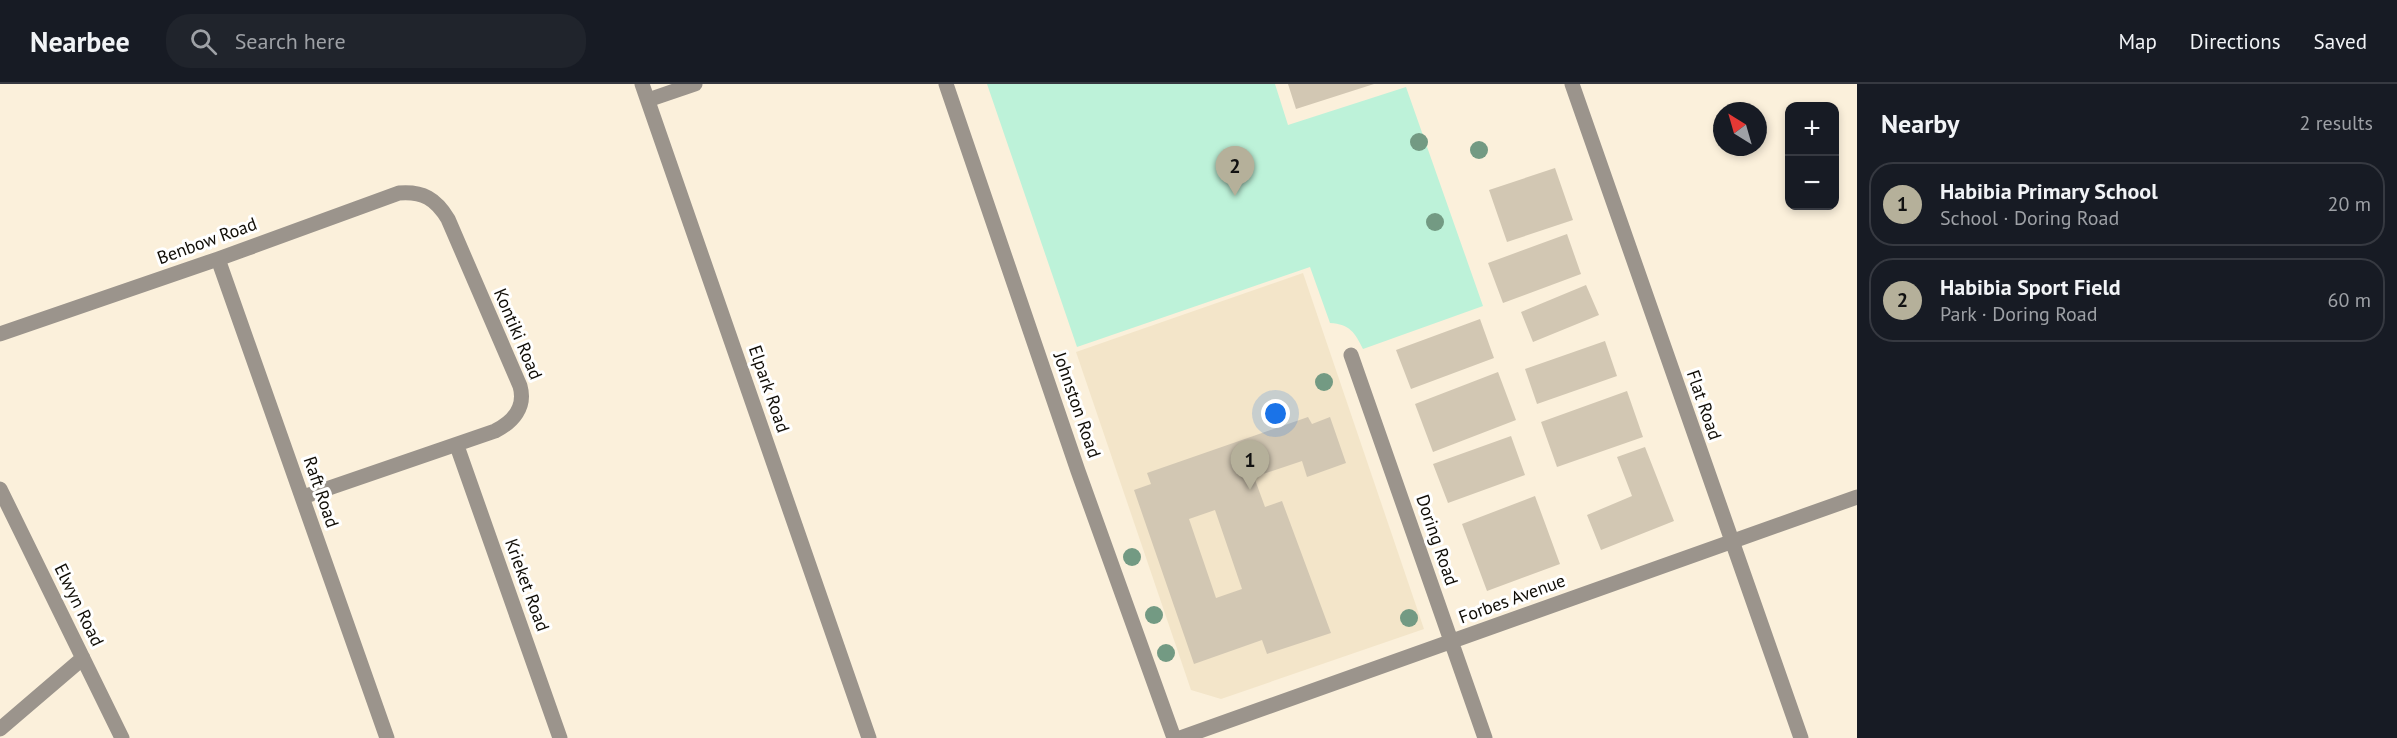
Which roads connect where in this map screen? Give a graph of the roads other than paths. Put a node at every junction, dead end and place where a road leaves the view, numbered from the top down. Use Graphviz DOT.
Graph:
graph roads {
  1 [pos="642,84"];
  2 [pos="695,84"];
  3 [pos="946,84"];
  4 [pos="1572,84"];
  5 [pos="648,100"];
  6 [pos="427,196"];
  7 [pos="218,259"];
  8 [pos="0,334"];
  9 [pos="1351,355"];
  10 [pos="457,446"];
  11 [pos="0,489"];
  12 [pos="303,497"];
  13 [pos="1857,497"];
  14 [pos="1732,542"];
  15 [pos="1452,642"];
  16 [pos="83,658"];
  17 [pos="0,729"];
  18 [pos="122,738"];
  19 [pos="387,738"];
  20 [pos="560,738"];
  21 [pos="869,738"];
  22 [pos="1174,738"];
  23 [pos="1180,738"];
  24 [pos="1485,738"];
  25 [pos="1801,738"];
  1 -- 5 [label="street, Elpark Road"];
  2 -- 5 [label="street"];
  3 -- 22 [label="street, Johnston Road"];
  4 -- 14 [label="street, Flat Road"];
  5 -- 21 [label="street, Elpark Road"];
  6 -- 7 [label="street, Benbow Road"];
  6 -- 10 [label="street, Kontiki Road"];
  7 -- 8 [label="street, Benbow Road"];
  7 -- 12 [label="street, Raft Road"];
  9 -- 15 [label="street, Doring Road"];
  10 -- 12 [label="street, Kontiki Road"];
  10 -- 20 [label="street, Krieket Road"];
  11 -- 16 [label="street, Elwyn Road"];
  12 -- 19 [label="street, Raft Road"];
  13 -- 14 [label="street, Forbes Avenue"];
  14 -- 15 [label="street, Forbes Avenue"];
  14 -- 25 [label="street, Flat Road"];
  15 -- 23 [label="street, Forbes Avenue"];
  15 -- 24 [label="street, Doring Road"];
  16 -- 17 [label="street"];
  16 -- 18 [label="street, Elwyn Road"];
}
